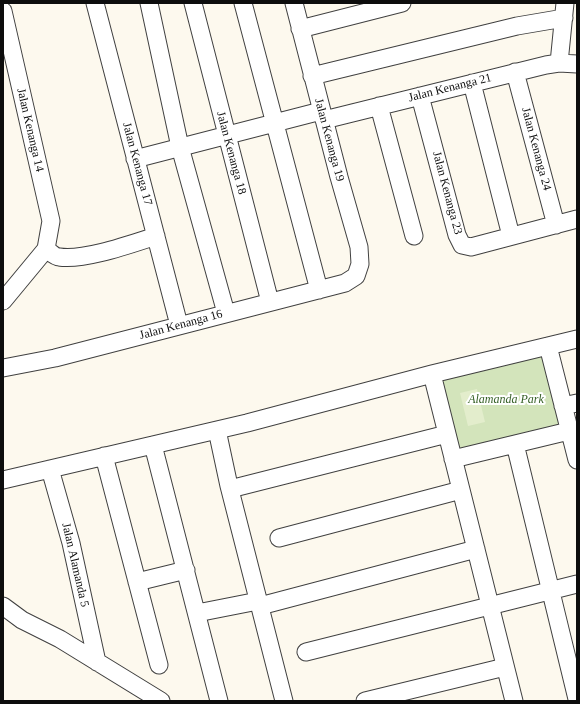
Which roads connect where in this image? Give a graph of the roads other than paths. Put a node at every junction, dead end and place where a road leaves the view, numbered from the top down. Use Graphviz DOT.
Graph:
graph roads {
  1 [pos="95,3"];
  2 [pos="149,3"];
  3 [pos="193,3"];
  4 [pos="243,3"];
  5 [pos="294,3"];
  6 [pos="402,3"];
  7 [pos="565,10"];
  8 [pos="3,11"];
  9 [pos="300,29"];
  10 [pos="559,63"];
  11 [pos="577,64"];
  12 [pos="515,72"];
  13 [pos="312,76"];
  14 [pos="472,83"];
  15 [pos="420,96"];
  16 [pos="379,106"];
  17 [pos="323,116"];
  18 [pos="274,123"];
  19 [pos="226,135"];
  20 [pos="180,147"];
  21 [pos="134,159"];
  22 [pos="577,219"];
  23 [pos="556,225"];
  24 [pos="156,236"];
  25 [pos="414,236"];
  26 [pos="512,236"];
  27 [pos="46,249"];
  28 [pos="356,276"];
  29 [pos="319,290"];
  30 [pos="3,301"];
  31 [pos="270,302"];
  32 [pos="226,313"];
  33 [pos="179,326"];
  34 [pos="577,339"];
  35 [pos="548,346"];
  36 [pos="3,368"];
  37 [pos="432,374"];
  38 [pos="570,404"];
  39 [pos="217,430"];
  40 [pos="570,430"];
  41 [pos="447,434"];
  42 [pos="153,444"];
  43 [pos="515,444"];
  44 [pos="104,456"];
  45 [pos="454,459"];
  46 [pos="577,460"];
  47 [pos="50,469"];
  48 [pos="3,480"];
  49 [pos="230,489"];
  50 [pos="461,490"];
  51 [pos="279,538"];
  52 [pos="476,549"];
  53 [pos="186,570"];
  54 [pos="137,582"];
  55 [pos="577,584"];
  56 [pos="550,592"];
  57 [pos="259,604"];
  58 [pos="3,606"];
  59 [pos="490,606"];
  60 [pos="197,613"];
  61 [pos="306,652"];
  62 [pos="97,662"];
  63 [pos="158,665"];
  64 [pos="505,667"];
  65 [pos="577,699"];
  66 [pos="161,701"];
  67 [pos="219,701"];
  68 [pos="284,701"];
  69 [pos="365,701"];
  70 [pos="514,701"];
  1 -- 21 [label="street, Jalan Kenanga 17"];
  2 -- 20 [label="street"];
  3 -- 19 [label="street, Jalan Kenanga 18"];
  4 -- 18 [label="street"];
  5 -- 9 [label="street, Jalan Kenanga 19"];
  6 -- 9 [label="street"];
  7 -- 10 [label="street"];
  7 -- 13 [label="street"];
  8 -- 27 [label="street, Jalan Kenanga 14"];
  9 -- 13 [label="street, Jalan Kenanga 19"];
  10 -- 11 [label="street, Jalan Kenanga 21"];
  10 -- 12 [label="street, Jalan Kenanga 21"];
  12 -- 14 [label="street, Jalan Kenanga 21"];
  12 -- 23 [label="street, Jalan Kenanga 24"];
  13 -- 17 [label="street, Jalan Kenanga 19"];
  14 -- 15 [label="street, Jalan Kenanga 21"];
  14 -- 26 [label="street"];
  15 -- 16 [label="street, Jalan Kenanga 21"];
  15 -- 26 [label="street, Jalan Kenanga 23"];
  16 -- 17 [label="street, Jalan Kenanga 21"];
  16 -- 25 [label="street"];
  17 -- 18 [label="street, Jalan Kenanga 21"];
  17 -- 28 [label="street, Jalan Kenanga 19"];
  18 -- 19 [label="street, Jalan Kenanga 21"];
  18 -- 29 [label="street"];
  19 -- 20 [label="street, Jalan Kenanga 21"];
  19 -- 31 [label="street, Jalan Kenanga 18"];
  20 -- 21 [label="street, Jalan Kenanga 21"];
  20 -- 32 [label="street"];
  21 -- 24 [label="street, Jalan Kenanga 17"];
  22 -- 23 [label="street, Jalan Kenanga 23"];
  23 -- 26 [label="street, Jalan Kenanga 23"];
  24 -- 27 [label="street"];
  24 -- 33 [label="street, Jalan Kenanga 17"];
  27 -- 30 [label="street"];
  28 -- 29 [label="street, Jalan Kenanga 16"];
  29 -- 31 [label="street, Jalan Kenanga 16"];
  31 -- 32 [label="street, Jalan Kenanga 16"];
  32 -- 33 [label="street, Jalan Kenanga 16"];
  33 -- 36 [label="street, Jalan Kenanga 16"];
  34 -- 35 [label="street"];
  35 -- 37 [label="street"];
  35 -- 38 [label="street"];
  37 -- 39 [label="street"];
  37 -- 41 [label="street"];
  38 -- 40 [label="street"];
  39 -- 42 [label="street"];
  39 -- 49 [label="street"];
  40 -- 43 [label="street"];
  40 -- 46 [label="street"];
  41 -- 45 [label="street"];
  41 -- 49 [label="street"];
  42 -- 44 [label="street"];
  42 -- 53 [label="street"];
  43 -- 45 [label="street"];
  43 -- 56 [label="street"];
  44 -- 47 [label="street"];
  44 -- 54 [label="street"];
  45 -- 50 [label="street"];
  47 -- 48 [label="street"];
  47 -- 62 [label="street, Jalan Alamanda 5"];
  49 -- 57 [label="street"];
  50 -- 51 [label="street"];
  50 -- 52 [label="street"];
  52 -- 57 [label="street"];
  52 -- 59 [label="street"];
  53 -- 54 [label="street"];
  53 -- 60 [label="street"];
  54 -- 63 [label="street"];
  55 -- 56 [label="street"];
  56 -- 59 [label="street"];
  56 -- 65 [label="street"];
  57 -- 60 [label="street"];
  57 -- 68 [label="street"];
  58 -- 62 [label="street"];
  59 -- 61 [label="street"];
  59 -- 64 [label="street"];
  60 -- 67 [label="street"];
  62 -- 66 [label="street"];
  64 -- 69 [label="street"];
  64 -- 70 [label="street"];
}
